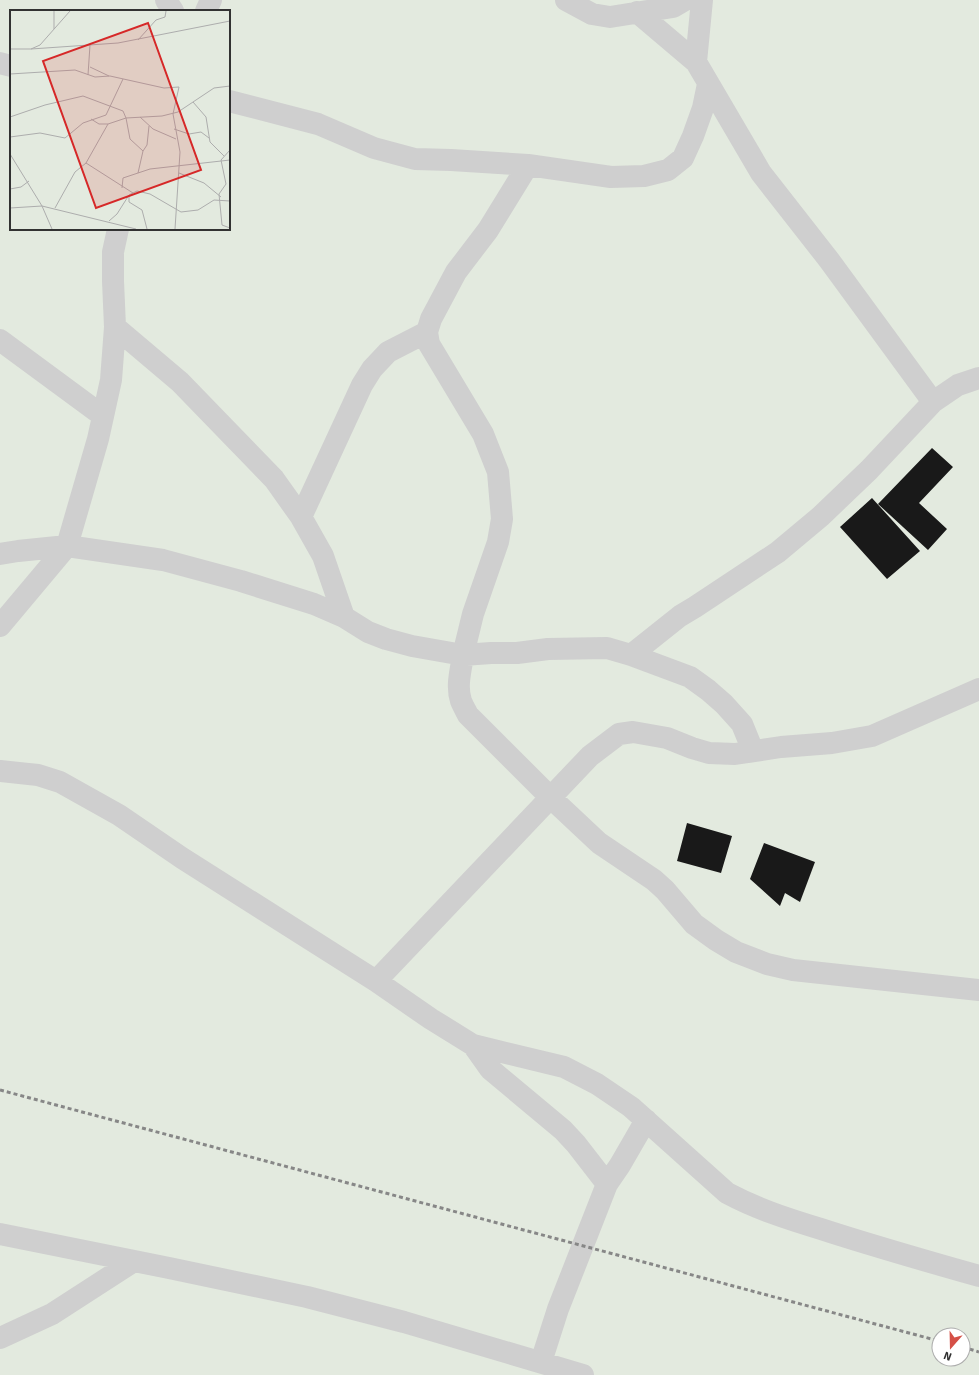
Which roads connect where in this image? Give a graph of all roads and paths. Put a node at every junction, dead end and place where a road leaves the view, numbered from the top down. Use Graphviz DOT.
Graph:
graph roads {
  1 [pos="166,0"];
  2 [pos="211,0"];
  3 [pos="566,0"];
  4 [pos="702,0"];
  5 [pos="678,2"];
  6 [pos="172,10"];
  7 [pos="206,10"];
  8 [pos="637,12"];
  9 [pos="696,62"];
  10 [pos="0,63"];
  11 [pos="10,66"];
  12 [pos="708,84"];
  13 [pos="230,101"];
  14 [pos="528,165"];
  15 [pos="118,230"];
  16 [pos="115,327"];
  17 [pos="427,332"];
  18 [pos="0,340"];
  19 [pos="979,378"];
  20 [pos="933,402"];
  21 [pos="103,416"];
  22 [pos="301,517"];
  23 [pos="67,546"];
  24 [pos="0,554"];
  25 [pos="344,617"];
  26 [pos="0,626"];
  27 [pos="631,655"];
  28 [pos="463,656"];
  29 [pos="979,689"];
  30 [pos="753,751"];
  31 [pos="0,770"];
  32 [pos="550,797"];
  33 [pos="376,981"];
  34 [pos="979,990"];
  35 [pos="473,1045"];
  36 [pos="646,1120"];
  37 [pos="607,1184"];
  38 [pos="0,1234"];
  39 [pos="134,1261"];
  40 [pos="979,1276"];
  41 [pos="0,1338"];
  42 [pos="541,1362"];
  43 [pos="584,1375"];
  1 -- 6 [label="street"];
  2 -- 7 [label="street"];
  3 -- 8 [label="street"];
  4 -- 9 [label="street"];
  5 -- 8 [label="street"];
  8 -- 9 [label="street"];
  9 -- 12 [label="street"];
  10 -- 11 [label="street"];
  12 -- 14 [label="street"];
  12 -- 20 [label="street"];
  13 -- 14 [label="street"];
  14 -- 17 [label="street"];
  15 -- 16 [label="street"];
  16 -- 21 [label="street"];
  16 -- 22 [label="street"];
  17 -- 22 [label="street"];
  17 -- 28 [label="street"];
  18 -- 21 [label="street"];
  19 -- 20 [label="street"];
  20 -- 27 [label="street"];
  21 -- 23 [label="street"];
  22 -- 25 [label="street"];
  23 -- 24 [label="street"];
  23 -- 25 [label="street"];
  23 -- 26 [label="street"];
  25 -- 28 [label="street"];
  27 -- 28 [label="street"];
  27 -- 30 [label="street"];
  28 -- 32 [label="street"];
  29 -- 30 [label="street"];
  30 -- 32 [label="street"];
  31 -- 33 [label="street"];
  32 -- 33 [label="street"];
  32 -- 34 [label="street"];
  33 -- 35 [label="street"];
  35 -- 36 [label="street"];
  35 -- 37 [label="street"];
  36 -- 37 [label="street"];
  36 -- 40 [label="street"];
  37 -- 42 [label="street"];
  38 -- 39 [label="street"];
  39 -- 41 [label="street"];
  39 -- 42 [label="street"];
  42 -- 43 [label="street"];
}
